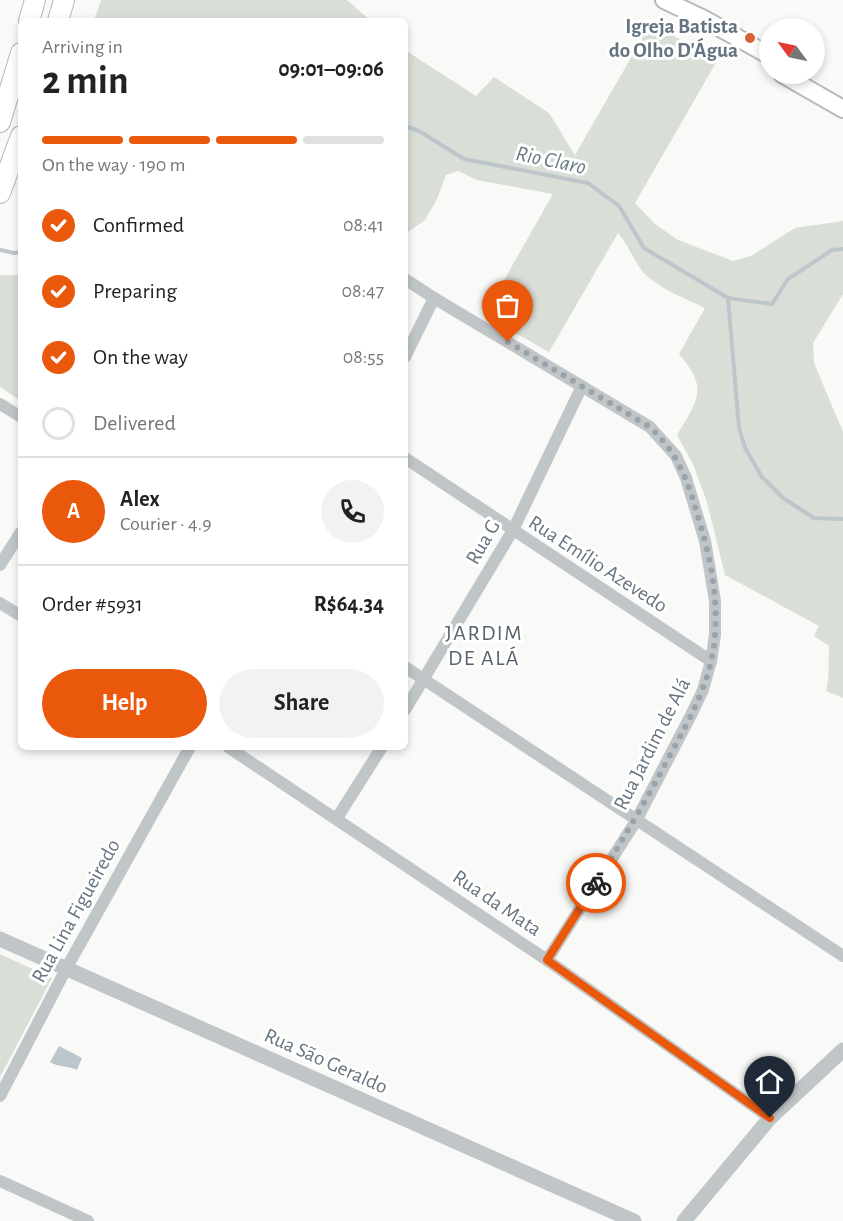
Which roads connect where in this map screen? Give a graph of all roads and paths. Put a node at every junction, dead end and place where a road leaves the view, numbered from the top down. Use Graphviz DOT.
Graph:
graph roads {
  1 [pos="35,0"];
  2 [pos="64,0"];
  3 [pos="664,0"];
  4 [pos="681,4"];
  5 [pos="31,18"];
  6 [pos="59,18"];
  7 [pos="759,50"];
  8 [pos="759,60"];
  9 [pos="18,63"];
  10 [pos="799,84"];
  11 [pos="818,84"];
  12 [pos="843,98"];
  13 [pos="843,109"];
  14 [pos="0,122"];
  15 [pos="18,144"];
  16 [pos="0,193"];
  17 [pos="408,281"];
  18 [pos="434,298"];
  19 [pos="408,351"];
  20 [pos="582,386"];
  21 [pos="0,404"];
  22 [pos="18,415"];
  23 [pos="408,460"];
  24 [pos="513,530"];
  25 [pos="18,537"];
  26 [pos="0,566"];
  27 [pos="0,603"];
  28 [pos="18,614"];
  29 [pos="711,661"];
  30 [pos="408,669"];
  31 [pos="425,680"];
  32 [pos="408,706"];
  33 [pos="188,750"];
  34 [pos="233,750"];
  35 [pos="380,750"];
  36 [pos="337,818"];
  37 [pos="636,821"];
  38 [pos="0,939"];
  39 [pos="843,956"];
  40 [pos="547,960"];
  41 [pos="66,969"];
  42 [pos="843,1050"];
  43 [pos="0,1096"];
  44 [pos="770,1118"];
  45 [pos="0,1181"];
  46 [pos="88,1221"];
  47 [pos="634,1221"];
  48 [pos="684,1221"];
  1 -- 5 [label="main road"];
  2 -- 6 [label="main road"];
  3 -- 4 [label="main road"];
  4 -- 7 [label="main road"];
  4 -- 8 [label="main road"];
  9 -- 14 [label="main road"];
  10 -- 13 [label="main road"];
  11 -- 12 [label="main road"];
  15 -- 16 [label="main road"];
  17 -- 18 [label="street, Rua Jardim de Alá"];
  18 -- 19 [label="street"];
  18 -- 20 [label="street, Rua Jardim de Alá"];
  20 -- 24 [label="street, Rua G"];
  20 -- 29 [label="street, Rua Jardim de Alá"];
  21 -- 22 [label="street"];
  23 -- 24 [label="street, Rua Emílio Azevedo"];
  24 -- 29 [label="street, Rua Emílio Azevedo"];
  24 -- 31 [label="street, Rua G"];
  25 -- 26 [label="street"];
  27 -- 28 [label="street"];
  29 -- 37 [label="street, Rua Jardim de Alá"];
  30 -- 31 [label="street"];
  31 -- 32 [label="street, Rua G"];
  31 -- 37 [label="street"];
  33 -- 41 [label="street, Rua Lina Figueiredo"];
  34 -- 36 [label="street, Rua da Mata"];
  35 -- 36 [label="street"];
  36 -- 40 [label="street, Rua da Mata"];
  37 -- 39 [label="street"];
  37 -- 40 [label="street, Rua Jardim de Alá"];
  38 -- 41 [label="street, Rua São Geraldo"];
  40 -- 44 [label="street, Rua da Mata"];
  41 -- 43 [label="street, Rua Lina Figueiredo"];
  41 -- 47 [label="street, Rua São Geraldo"];
  42 -- 44 [label="street"];
  44 -- 48 [label="street"];
  45 -- 46 [label="street"];
}
